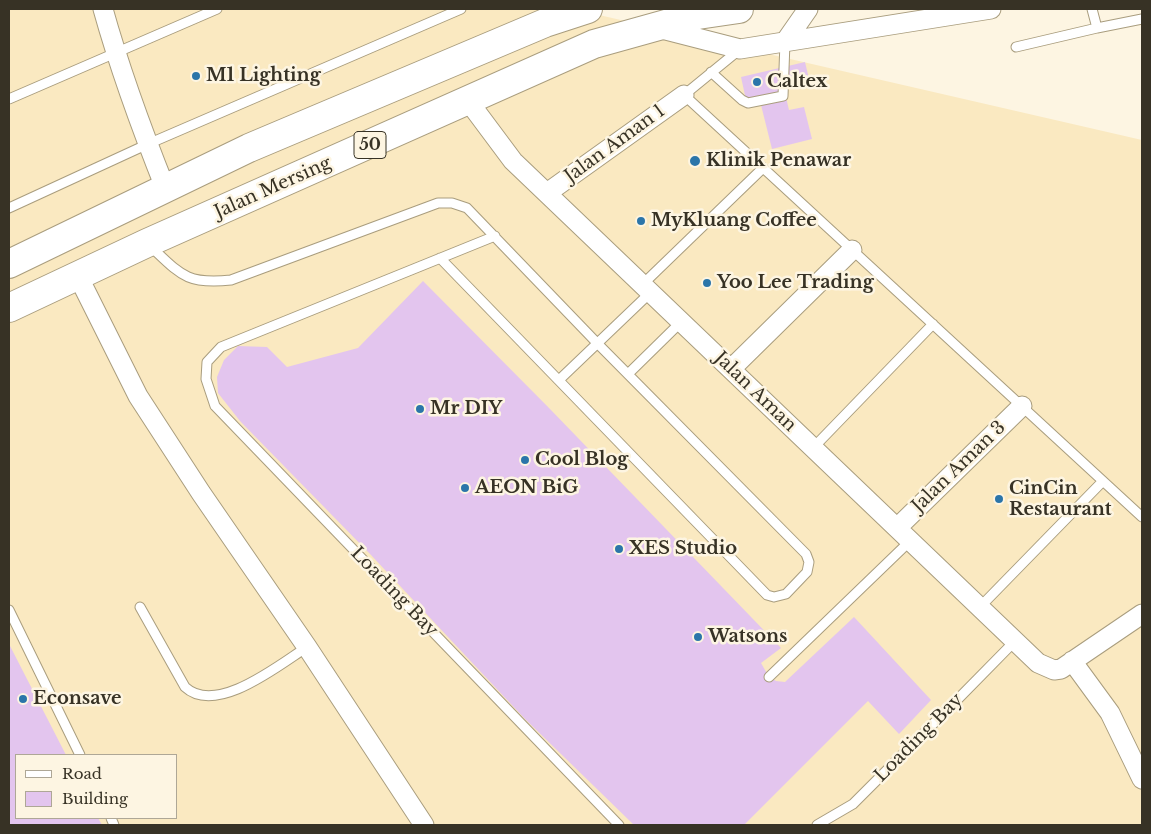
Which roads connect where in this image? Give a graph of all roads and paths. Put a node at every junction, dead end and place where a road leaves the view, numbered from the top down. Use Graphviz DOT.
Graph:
graph roads {
  1 [pos="103,9"];
  2 [pos="217,9"];
  3 [pos="461,9"];
  4 [pos="739,9"];
  5 [pos="808,9"];
  6 [pos="991,9"];
  7 [pos="1092,9"];
  8 [pos="581,10"];
  9 [pos="1142,19"];
  10 [pos="654,27"];
  11 [pos="1097,28"];
  12 [pos="785,42"];
  13 [pos="1016,47"];
  14 [pos="740,49"];
  15 [pos="116,54"];
  16 [pos="711,72"];
  17 [pos="684,95"];
  18 [pos="9,99"];
  19 [pos="469,102"];
  20 [pos="148,144"];
  21 [pos="763,168"];
  22 [pos="166,190"];
  23 [pos="546,193"];
  24 [pos="9,208"];
  25 [pos="495,236"];
  26 [pos="147,243"];
  27 [pos="852,250"];
  28 [pos="440,258"];
  29 [pos="9,264"];
  30 [pos="78,276"];
  31 [pos="647,288"];
  32 [pos="9,308"];
  33 [pos="682,322"];
  34 [pos="933,324"];
  35 [pos="597,343"];
  36 [pos="731,369"];
  37 [pos="628,374"];
  38 [pos="559,380"];
  39 [pos="1022,406"];
  40 [pos="813,448"];
  41 [pos="1103,481"];
  42 [pos="1142,517"];
  43 [pos="897,528"];
  44 [pos="910,541"];
  45 [pos="140,606"];
  46 [pos="980,607"];
  47 [pos="9,610"];
  48 [pos="1142,614"];
  49 [pos="1015,640"];
  50 [pos="306,647"];
  51 [pos="1072,661"];
  52 [pos="769,676"];
  53 [pos="80,754"];
  54 [pos="1142,779"];
  55 [pos="424,825"];
  56 [pos="619,825"];
  57 [pos="817,825"];
  1 -- 15 [label="street"];
  2 -- 15 [label="lane"];
  3 -- 20 [label="lane"];
  4 -- 10 [label="highway, Jalan Mersing / 50"];
  5 -- 12 [label="street"];
  6 -- 12 [label="street"];
  7 -- 11 [label="lane"];
  8 -- 22 [label="highway, 50"];
  9 -- 11 [label="lane"];
  10 -- 14 [label="street"];
  10 -- 19 [label="highway, Jalan Mersing / 50"];
  11 -- 13 [label="lane"];
  12 -- 14 [label="street"];
  12 -- 16 [label="lane"];
  14 -- 16 [label="lane"];
  15 -- 18 [label="lane"];
  15 -- 20 [label="street"];
  16 -- 17 [label="lane"];
  17 -- 21 [label="lane"];
  17 -- 23 [label="street, Jalan Aman 1"];
  19 -- 23 [label="street, Jalan Aman"];
  19 -- 26 [label="highway, Jalan Mersing / 50"];
  20 -- 22 [label="street"];
  20 -- 24 [label="lane"];
  21 -- 27 [label="lane"];
  21 -- 31 [label="lane"];
  22 -- 29 [label="highway, 50"];
  23 -- 31 [label="street, Jalan Aman"];
  25 -- 26 [label="lane"];
  25 -- 28 [label="lane"];
  25 -- 35 [label="lane"];
  26 -- 30 [label="highway, Jalan Mersing / 50"];
  27 -- 34 [label="lane"];
  27 -- 36 [label="street"];
  28 -- 38 [label="lane"];
  28 -- 56 [label="lane, Loading Bay"];
  30 -- 32 [label="highway, Jalan Mersing / 50"];
  30 -- 50 [label="street"];
  31 -- 33 [label="street, Jalan Aman"];
  31 -- 35 [label="lane"];
  33 -- 36 [label="street, Jalan Aman"];
  33 -- 37 [label="lane"];
  34 -- 39 [label="lane"];
  34 -- 40 [label="lane"];
  35 -- 37 [label="lane"];
  35 -- 38 [label="lane"];
  36 -- 40 [label="street, Jalan Aman"];
  37 -- 38 [label="lane"];
  39 -- 41 [label="lane"];
  39 -- 43 [label="street, Jalan Aman 3"];
  40 -- 43 [label="street, Jalan Aman"];
  41 -- 42 [label="lane"];
  41 -- 46 [label="lane"];
  43 -- 44 [label="street, Jalan Aman"];
  44 -- 46 [label="street, Jalan Aman"];
  44 -- 52 [label="lane"];
  45 -- 50 [label="lane"];
  46 -- 49 [label="street, Jalan Aman"];
  47 -- 53 [label="lane"];
  48 -- 51 [label="street"];
  49 -- 51 [label="street, Jalan Aman"];
  49 -- 57 [label="lane, Loading Bay"];
  50 -- 55 [label="street"];
  51 -- 54 [label="street"];
}
